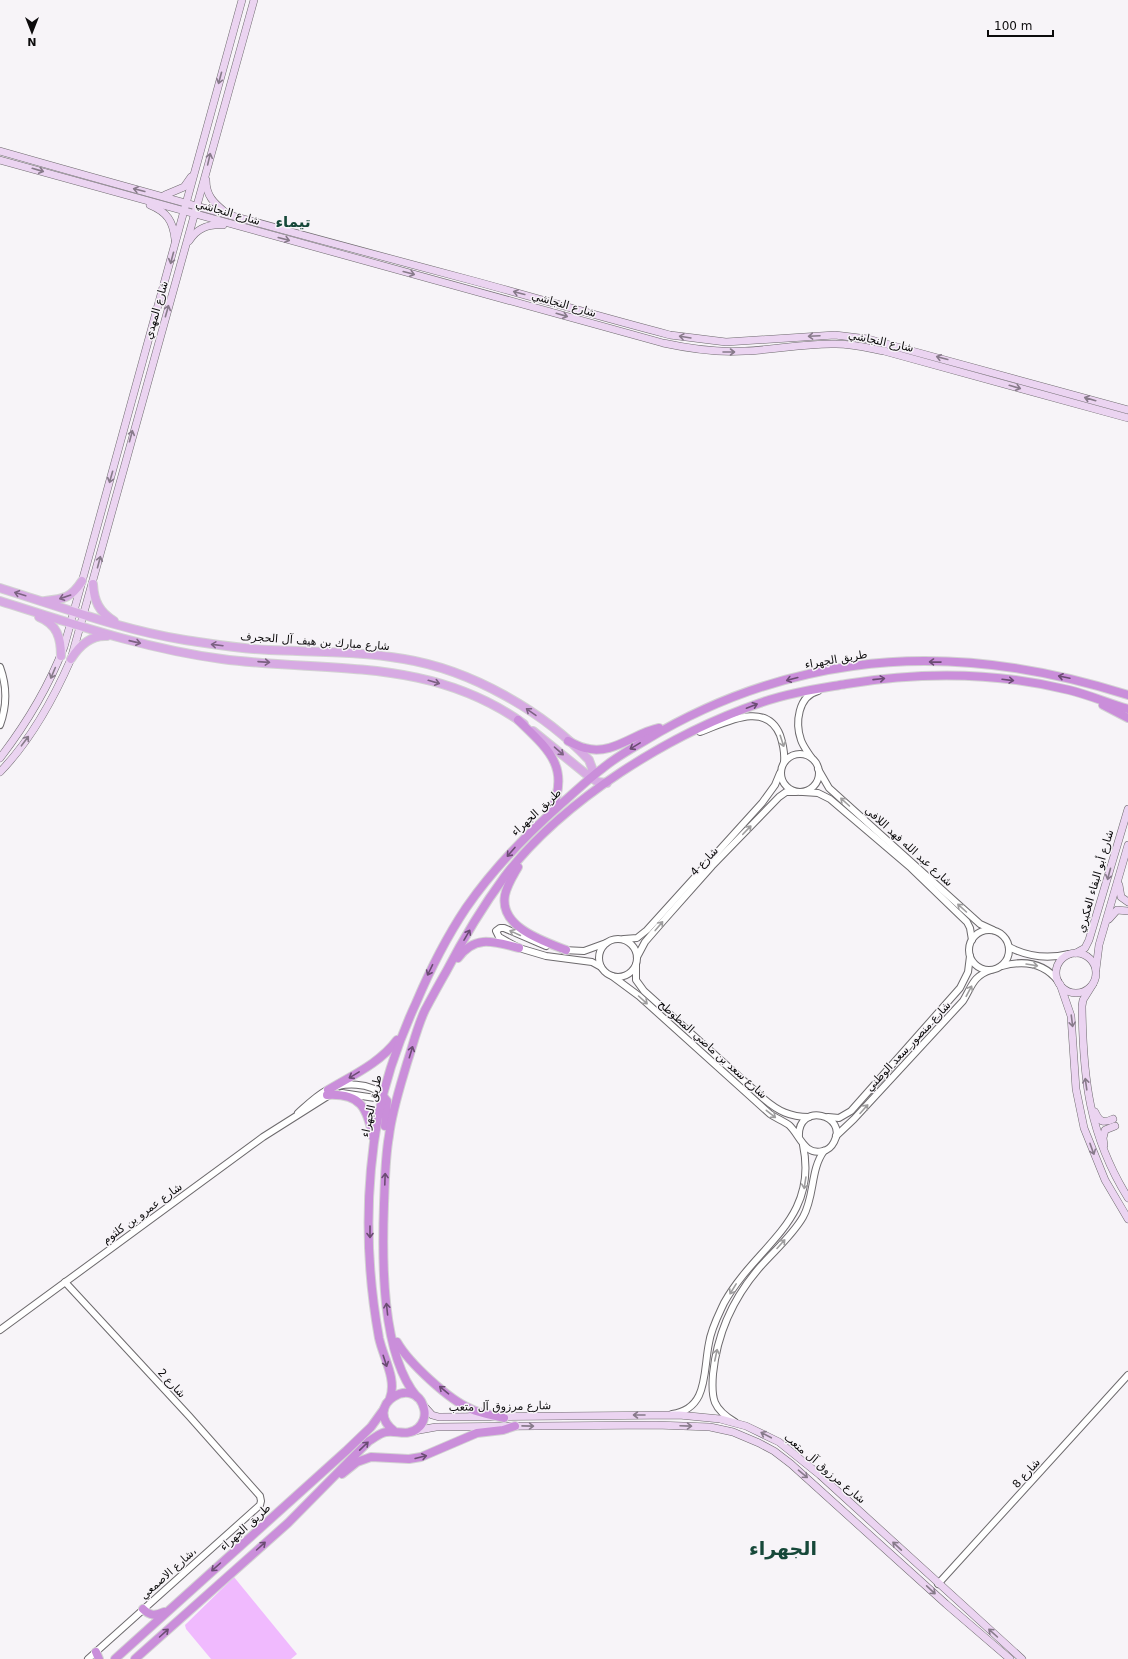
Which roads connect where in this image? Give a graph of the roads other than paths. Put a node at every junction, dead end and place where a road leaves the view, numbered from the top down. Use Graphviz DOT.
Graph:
graph roads {
  1 [pos="242,0"];
  2 [pos="254,0"];
  3 [pos="230,46"];
  4 [pos="238,55"];
  5 [pos="224,65"];
  6 [pos="233,71"];
  7 [pos="0,152"];
  8 [pos="0,160"];
  9 [pos="195,172"];
  10 [pos="206,174"];
  11 [pos="128,195"];
  12 [pos="164,196"];
  13 [pos="187,202"];
  14 [pos="197,206"];
  15 [pos="184,210"];
  16 [pos="194,214"];
  17 [pos="230,216"];
  18 [pos="233,225"];
  19 [pos="176,242"];
  20 [pos="186,246"];
  21 [pos="346,246"];
  22 [pos="343,255"];
  23 [pos="600,316"];
  24 [pos="614,320"];
  25 [pos="598,325"];
  26 [pos="610,328"];
  27 [pos="148,346"];
  28 [pos="907,349"];
  29 [pos="918,352"];
  30 [pos="154,357"];
  31 [pos="905,357"];
  32 [pos="918,360"];
  33 [pos="140,373"];
  34 [pos="146,385"];
  35 [pos="1128,410"];
  36 [pos="1128,418"];
  37 [pos="82,581"];
  38 [pos="93,584"];
  39 [pos="0,588"];
  40 [pos="0,601"];
  41 [pos="41,601"];
  42 [pos="17,606"];
  43 [pos="74,612"];
  44 [pos="84,615"];
  45 [pos="71,624"];
  46 [pos="124,626"];
  47 [pos="80,627"];
  48 [pos="114,637"];
  49 [pos="183,640"];
  50 [pos="179,652"];
  51 [pos="61,656"];
  52 [pos="71,660"];
  53 [pos="416,662"];
  54 [pos="0,667"];
  55 [pos="361,668"];
  56 [pos="1085,681"];
  57 [pos="850,683"];
  58 [pos="1069,690"];
  59 [pos="1128,690"];
  60 [pos="503,695"];
  61 [pos="1128,695"];
  62 [pos="480,700"];
  63 [pos="1128,704"];
  64 [pos="1128,709"];
  65 [pos="1128,718"];
  66 [pos="518,720"];
  67 [pos="0,725"];
  68 [pos="670,726"];
  69 [pos="568,741"];
  70 [pos="651,753"];
  71 [pos="0,758"];
  72 [pos="811,758"];
  73 [pos="784,762"];
  74 [pos="818,769"];
  75 [pos="0,772"];
  76 [pos="780,773"];
  77 [pos="588,783"];
  78 [pos="607,783"];
  79 [pos="796,792"];
  80 [pos="803,792"];
  81 [pos="1128,810"];
  82 [pos="550,814"];
  83 [pos="537,841"];
  84 [pos="1128,844"];
  85 [pos="526,852"];
  86 [pos="1120,875"];
  87 [pos="1128,902"];
  88 [pos="1128,911"];
  89 [pos="1105,924"];
  90 [pos="993,930"];
  91 [pos="624,940"];
  92 [pos="972,940"];
  93 [pos="606,943"];
  94 [pos="1009,947"];
  95 [pos="519,948"];
  96 [pos="566,950"];
  97 [pos="1073,953"];
  98 [pos="970,956"];
  99 [pos="637,957"];
  100 [pos="636,965"];
  101 [pos="601,966"];
  102 [pos="1000,967"];
  103 [pos="1096,969"];
  104 [pos="991,970"];
  105 [pos="612,976"];
  106 [pos="1059,983"];
  107 [pos="1093,984"];
  108 [pos="426,1009"];
  109 [pos="403,1031"];
  110 [pos="399,1088"];
  111 [pos="328,1092"];
  112 [pos="383,1096"];
  113 [pos="1089,1100"];
  114 [pos="809,1117"];
  115 [pos="828,1117"];
  116 [pos="836,1136"];
  117 [pos="799,1137"];
  118 [pos="803,1145"];
  119 [pos="824,1151"];
  120 [pos="373,1155"];
  121 [pos="386,1158"];
  122 [pos="1108,1163"];
  123 [pos="1128,1198"];
  124 [pos="1128,1219"];
  125 [pos="65,1282"];
  126 [pos="389,1325"];
  127 [pos="0,1330"];
  128 [pos="1128,1375"];
  129 [pos="704,1379"];
  130 [pos="713,1380"];
  131 [pos="390,1398"];
  132 [pos="420,1401"];
  133 [pos="385,1407"];
  134 [pos="662,1415"];
  135 [pos="504,1418"];
  136 [pos="738,1423"];
  137 [pos="515,1426"];
  138 [pos="394,1431"];
  139 [pos="413,1432"];
  140 [pos="316,1477"];
  141 [pos="332,1479"];
  142 [pos="324,1486"];
  143 [pos="297,1494"];
  144 [pos="262,1501"];
  145 [pos="306,1504"];
  146 [pos="938,1584"];
  147 [pos="142,1609"];
  148 [pos="170,1609"];
  149 [pos="147,1648"];
  150 [pos="97,1656"];
  151 [pos="88,1659"];
  152 [pos="115,1659"];
  153 [pos="135,1659"];
  154 [pos="141,1659"];
  155 [pos="1010,1659"];
  156 [pos="1022,1659"];
  1 -- 3 [label="main road, شارع المهدي"];
  2 -- 4 [label="main road, شارع المهدي"];
  3 -- 4 [label="main road"];
  3 -- 5 [label="main road, شارع المهدي"];
  4 -- 6 [label="main road, شارع المهدي"];
  5 -- 6 [label="main road"];
  5 -- 9 [label="main road, شارع المهدي, one-way"];
  10 -- 6 [label="main road, شارع المهدي, one-way"];
  12 -- 7 [label="main road, شارع النجاشي, one-way"];
  8 -- 11 [label="main road, شارع النجاشي, one-way"];
  9 -- 12 [label="main road"];
  9 -- 13 [label="main road, شارع المهدي"];
  10 -- 14 [label="main road, شارع المهدي"];
  10 -- 17 [label="main road"];
  11 -- 15 [label="main road, شارع النجاشي"];
  11 -- 19 [label="main road"];
  12 -- 13 [label="main road, شارع النجاشي"];
  13 -- 14 [label="main road, شارع النجاشي"];
  13 -- 15 [label="main road, شارع المهدي"];
  14 -- 16 [label="main road, شارع المهدي"];
  14 -- 17 [label="main road, شارع النجاشي"];
  15 -- 16 [label="main road, شارع النجاشي"];
  15 -- 19 [label="main road, شارع المهدي"];
  16 -- 18 [label="main road, شارع النجاشي"];
  16 -- 20 [label="main road, شارع المهدي"];
  17 -- 21 [label="main road, شارع النجاشي"];
  18 -- 20 [label="main road"];
  18 -- 22 [label="main road, شارع النجاشي, one-way"];
  19 -- 27 [label="main road, شارع المهدي, one-way"];
  30 -- 20 [label="main road, شارع المهدي, one-way"];
  21 -- 22 [label="main road"];
  23 -- 21 [label="main road, شارع النجاشي, one-way"];
  22 -- 25 [label="main road, شارع النجاشي, one-way"];
  23 -- 24 [label="main road, شارع النجاشي"];
  23 -- 25 [label="main road"];
  24 -- 26 [label="main road"];
  28 -- 24 [label="main road, شارع النجاشي, one-way"];
  25 -- 26 [label="main road, شارع النجاشي"];
  26 -- 31 [label="main road, شارع النجاشي, one-way"];
  27 -- 30 [label="main road"];
  27 -- 33 [label="main road, شارع المهدي"];
  28 -- 29 [label="main road, شارع النجاشي"];
  28 -- 31 [label="main road"];
  29 -- 32 [label="main road"];
  35 -- 29 [label="main road, شارع النجاشي, one-way"];
  30 -- 34 [label="main road, شارع المهدي"];
  31 -- 32 [label="main road, شارع النجاشي"];
  32 -- 36 [label="main road, شارع النجاشي, one-way"];
  33 -- 34 [label="main road"];
  33 -- 37 [label="main road, شارع المهدي, one-way"];
  38 -- 34 [label="main road, شارع المهدي, one-way"];
  37 -- 41 [label="main road, one-way"];
  37 -- 43 [label="main road, شارع المهدي"];
  38 -- 44 [label="main road, شارع المهدي"];
  38 -- 46 [label="main road"];
  41 -- 39 [label="main road, شارع مبارك بن هيف آل الحجرف, one-way"];
  40 -- 42 [label="main road"];
  41 -- 43 [label="main road, شارع مبارك بن هيف آل الحجرف"];
  42 -- 45 [label="main road"];
  42 -- 51 [label="main road"];
  43 -- 44 [label="main road, شارع مبارك بن هيف آل الحجرف"];
  43 -- 45 [label="main road, شارع المهدي"];
  44 -- 46 [label="main road, شارع مبارك بن هيف آل الحجرف"];
  44 -- 47 [label="main road, شارع المهدي"];
  45 -- 47 [label="main road"];
  45 -- 51 [label="main road, شارع المهدي"];
  46 -- 49 [label="main road, شارع مبارك بن هيف آل الحجرف"];
  47 -- 48 [label="main road"];
  47 -- 52 [label="main road, شارع المهدي"];
  48 -- 50 [label="main road, one-way"];
  48 -- 52 [label="main road"];
  49 -- 50 [label="main road"];
  53 -- 49 [label="main road, شارع مبارك بن هيف آل الحجرف, one-way"];
  50 -- 55 [label="main road, one-way"];
  51 -- 71 [label="main road, شارع المهدي, one-way"];
  75 -- 52 [label="main road, شارع المهدي, one-way"];
  53 -- 55 [label="main road"];
  53 -- 60 [label="main road, شارع مبارك بن هيف آل الحجرف"];
  54 -- 67 [label="street"];
  55 -- 62 [label="main road, one-way"];
  56 -- 59 [label="highway"];
  56 -- 61 [label="highway, طريق الجهراء"];
  56 -- 68 [label="highway, طريق الجهراء, one-way"];
  57 -- 58 [label="highway, طريق الجهراء, one-way"];
  70 -- 57 [label="highway, طريق الجهراء, one-way"];
  57 -- 72 [label="street"];
  58 -- 63 [label="highway"];
  58 -- 64 [label="highway, طريق الجهراء"];
  58 -- 65 [label="highway"];
  60 -- 62 [label="main road"];
  69 -- 60 [label="main road, شارع مبارك بن هيف آل الحجرف, one-way"];
  62 -- 66 [label="main road"];
  66 -- 77 [label="main road, one-way"];
  66 -- 82 [label="highway"];
  68 -- 69 [label="highway"];
  68 -- 77 [label="highway, طريق الجهراء, one-way"];
  69 -- 77 [label="main road, شارع مبارك بن هيف آل الحجرف"];
  70 -- 73 [label="street, one-way"];
  70 -- 78 [label="highway, طريق الجهراء"];
  72 -- 73 [label="street"];
  72 -- 74 [label="street"];
  73 -- 76 [label="street"];
  74 -- 80 [label="street"];
  90 -- 74 [label="street, شارع عبد الله فهد اللافي, one-way"];
  76 -- 79 [label="street"];
  76 -- 91 [label="street, شارع 4"];
  77 -- 78 [label="main road"];
  77 -- 82 [label="highway, طريق الجهراء"];
  77 -- 83 [label="highway"];
  78 -- 83 [label="highway, طريق الجهراء"];
  79 -- 80 [label="street"];
  99 -- 79 [label="street, شارع 4, one-way"];
  80 -- 92 [label="street, شارع عبد الله فهد اللافي"];
  81 -- 97 [label="main road, شارع أبو البقاء العكبري, one-way"];
  82 -- 109 [label="highway, طريق الجهراء, one-way"];
  83 -- 85 [label="highway, طريق الجهراء"];
  84 -- 86 [label="main road, شارع أبو البقاء العكبري"];
  85 -- 96 [label="highway"];
  108 -- 85 [label="highway, طريق الجهراء, one-way"];
  86 -- 87 [label="main road"];
  86 -- 89 [label="main road, شارع أبو البقاء العكبري"];
  88 -- 89 [label="main road"];
  89 -- 103 [label="main road, شارع أبو البقاء العكبري"];
  90 -- 92 [label="street"];
  90 -- 94 [label="street"];
  91 -- 93 [label="street"];
  91 -- 99 [label="street"];
  92 -- 98 [label="street"];
  93 -- 96 [label="street"];
  93 -- 101 [label="street"];
  94 -- 97 [label="street"];
  94 -- 102 [label="street"];
  96 -- 95 [label="street, one-way"];
  95 -- 101 [label="street"];
  95 -- 108 [label="highway"];
  97 -- 103 [label="main road"];
  97 -- 106 [label="main road"];
  98 -- 104 [label="street"];
  98 -- 115 [label="street, شارع منصور سعد الوطني"];
  99 -- 100 [label="street"];
  100 -- 105 [label="street"];
  100 -- 114 [label="street, شارع سعد بن ماضي المطوطح"];
  101 -- 105 [label="street"];
  102 -- 104 [label="street"];
  102 -- 106 [label="street, one-way"];
  103 -- 107 [label="main road"];
  116 -- 104 [label="street, شارع منصور سعد الوطني, one-way"];
  105 -- 117 [label="street, شارع سعد بن ماضي المطوطح, one-way"];
  106 -- 107 [label="main road"];
  106 -- 124 [label="main road, one-way"];
  113 -- 107 [label="main road, one-way"];
  110 -- 108 [label="highway, طريق الجهراء, one-way"];
  109 -- 111 [label="highway, one-way"];
  109 -- 112 [label="highway, طريق الجهراء"];
  110 -- 112 [label="highway"];
  110 -- 121 [label="highway, طريق الجهراء"];
  111 -- 112 [label="street, شارع عمرو بن كلثوم"];
  111 -- 112 [label="street, شارع عمرو بن كلثوم"];
  111 -- 120 [label="highway"];
  111 -- 125 [label="street, شارع عمرو بن كلثوم"];
  112 -- 120 [label="highway, طريق الجهراء"];
  112 -- 121 [label="highway"];
  113 -- 122 [label="main road"];
  113 -- 122 [label="main road"];
  114 -- 115 [label="street"];
  114 -- 117 [label="street"];
  115 -- 116 [label="street"];
  116 -- 119 [label="street"];
  117 -- 118 [label="street"];
  118 -- 119 [label="street"];
  118 -- 129 [label="street, one-way"];
  130 -- 119 [label="street, one-way"];
  120 -- 131 [label="highway, طريق الجهراء, one-way"];
  126 -- 121 [label="highway, طريق الجهراء, one-way"];
  122 -- 123 [label="main road"];
  125 -- 127 [label="street, شارع عمرو بن كلثوم"];
  125 -- 144 [label="street, شارع 2"];
  126 -- 132 [label="highway, طريق الجهراء"];
  135 -- 126 [label="highway, one-way"];
  128 -- 146 [label="street, شارع 8"];
  129 -- 130 [label="street"];
  129 -- 134 [label="street"];
  130 -- 136 [label="street"];
  131 -- 132 [label="highway"];
  131 -- 133 [label="highway"];
  132 -- 135 [label="main road, شارع مرزوق آل متعب"];
  132 -- 139 [label="highway"];
  133 -- 138 [label="highway"];
  133 -- 140 [label="highway, طريق الجهراء"];
  134 -- 135 [label="main road, شارع مرزوق آل متعب, one-way"];
  134 -- 136 [label="main road, شارع مرزوق آل متعب"];
  146 -- 136 [label="main road, شارع مرزوق آل متعب, one-way"];
  137 -- 139 [label="main road, شارع مرزوق آل متعب"];
  141 -- 137 [label="highway, one-way"];
  137 -- 155 [label="main road, شارع مرزوق آل متعب, one-way"];
  138 -- 139 [label="highway"];
  141 -- 138 [label="highway, one-way"];
  140 -- 142 [label="highway"];
  140 -- 143 [label="highway, طريق الجهراء"];
  141 -- 142 [label="highway"];
  142 -- 145 [label="highway"];
  143 -- 145 [label="highway"];
  143 -- 148 [label="highway, طريق الجهراء, one-way"];
  144 -- 147 [label="street, شارع الاصمعي،"];
  149 -- 145 [label="highway, one-way"];
  156 -- 146 [label="main road, شارع مرزوق آل متعب, one-way"];
  147 -- 148 [label="highway"];
  147 -- 150 [label="street, شارع الاصمعي،"];
  148 -- 152 [label="highway, طريق الجهراء"];
  149 -- 153 [label="highway"];
  149 -- 154 [label="street"];
  150 -- 151 [label="street, شارع الاصمعي،"];
}
